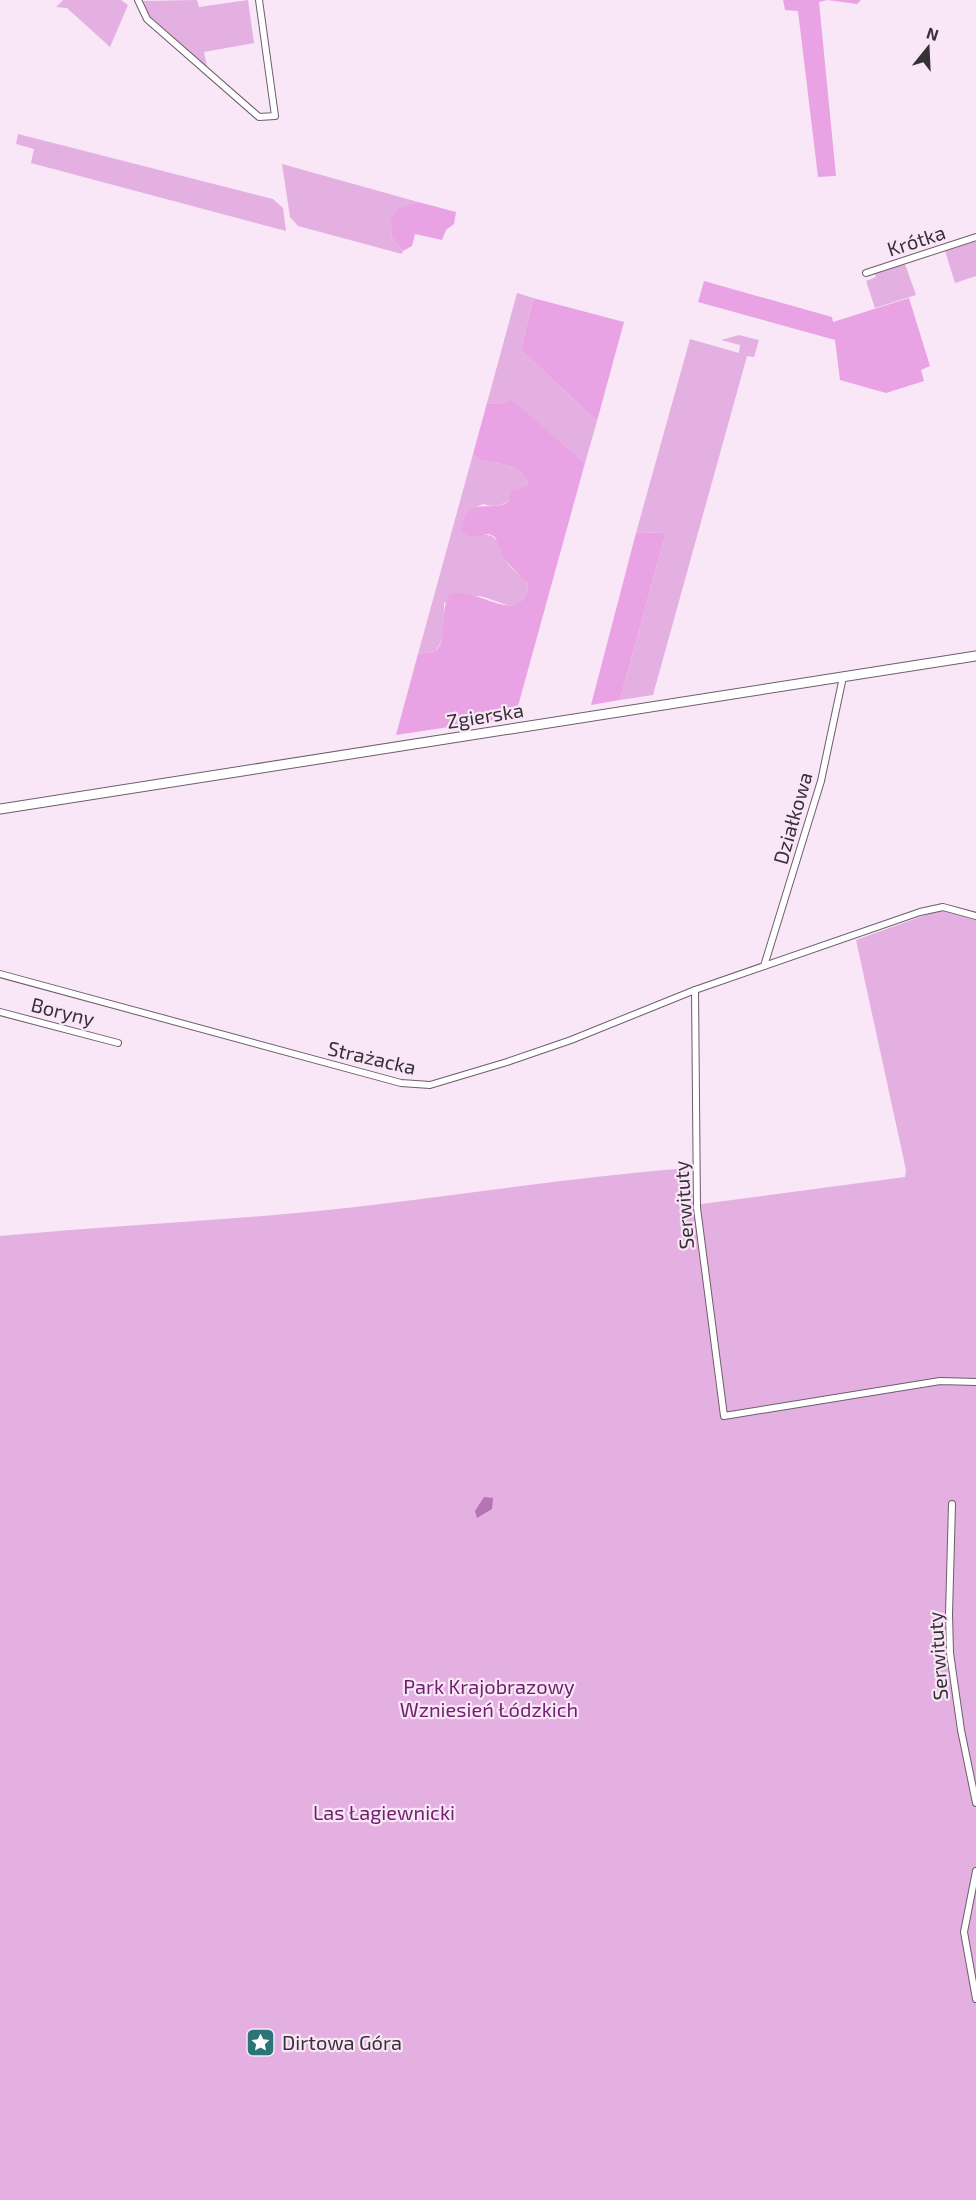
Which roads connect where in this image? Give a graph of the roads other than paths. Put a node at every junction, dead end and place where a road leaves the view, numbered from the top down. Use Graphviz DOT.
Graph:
graph roads {
  1 [pos="138,0"];
  2 [pos="259,0"];
  3 [pos="976,237"];
  4 [pos="866,273"];
  5 [pos="976,656"];
  6 [pos="843,677"];
  7 [pos="0,809"];
  8 [pos="976,916"];
  9 [pos="764,966"];
  10 [pos="0,974"];
  11 [pos="694,990"];
  12 [pos="0,1012"];
  13 [pos="118,1043"];
  14 [pos="976,1382"];
  15 [pos="952,1504"];
  16 [pos="976,1803"];
  17 [pos="976,1871"];
  18 [pos="976,1999"];
  1 -- 2 [label="street"];
  3 -- 4 [label="street, Krótka"];
  5 -- 6 [label="main road, Zgierska"];
  6 -- 7 [label="main road, Zgierska"];
  6 -- 9 [label="street, Działkowa"];
  8 -- 9 [label="street, Strażacka"];
  9 -- 11 [label="street, Strażacka"];
  10 -- 11 [label="street, Strażacka"];
  11 -- 14 [label="street, Serwituty"];
  12 -- 13 [label="street, Boryny"];
  15 -- 16 [label="street, Serwituty"];
  17 -- 18 [label="street"];
}
